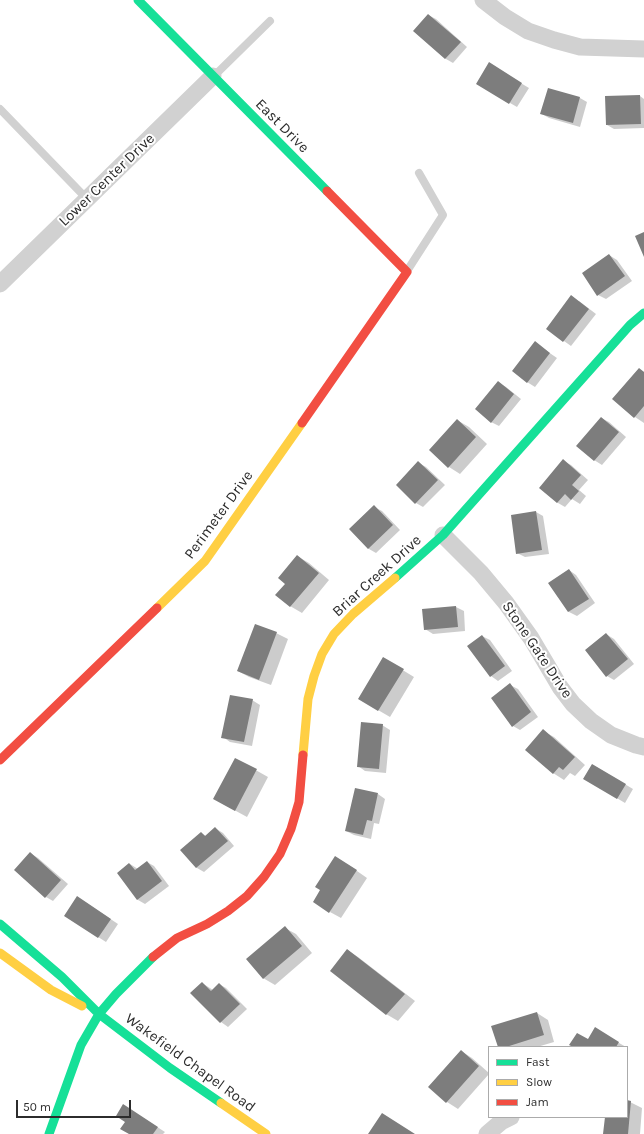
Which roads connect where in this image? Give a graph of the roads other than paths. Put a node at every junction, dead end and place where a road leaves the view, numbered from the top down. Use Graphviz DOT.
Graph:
graph roads {
  1 [pos="138,0"];
  2 [pos="483,0"];
  3 [pos="270,21"];
  4 [pos="644,49"];
  5 [pos="213,76"];
  6 [pos="0,110"];
  7 [pos="419,173"];
  8 [pos="88,199"];
  9 [pos="406,272"];
  10 [pos="0,284"];
  11 [pos="644,313"];
  12 [pos="442,536"];
  13 [pos="644,747"];
  14 [pos="0,760"];
  15 [pos="0,924"];
  16 [pos="0,953"];
  17 [pos="99,1014"];
  18 [pos="509,1118"];
  19 [pos="48,1134"];
  20 [pos="266,1134"];
  21 [pos="487,1134"];
  1 -- 5 [label="street, East Drive"];
  2 -- 4 [label="street"];
  3 -- 5 [label="lane"];
  5 -- 8 [label="street, Lower Center Drive"];
  5 -- 9 [label="street, East Drive"];
  6 -- 8 [label="lane"];
  7 -- 9 [label="lane"];
  8 -- 10 [label="street, Lower Center Drive"];
  9 -- 14 [label="street, Perimeter Drive"];
  11 -- 12 [label="street, Briar Creek Drive"];
  12 -- 13 [label="street, Stone Gate Drive"];
  12 -- 17 [label="street, Briar Creek Drive"];
  15 -- 17 [label="street, Wakefield Chapel Road"];
  16 -- 17 [label="street, Wakefield Chapel Road"];
  17 -- 19 [label="street, Briar Creek Drive"];
  17 -- 20 [label="street, Wakefield Chapel Road"];
  18 -- 21 [label="street"];
}
